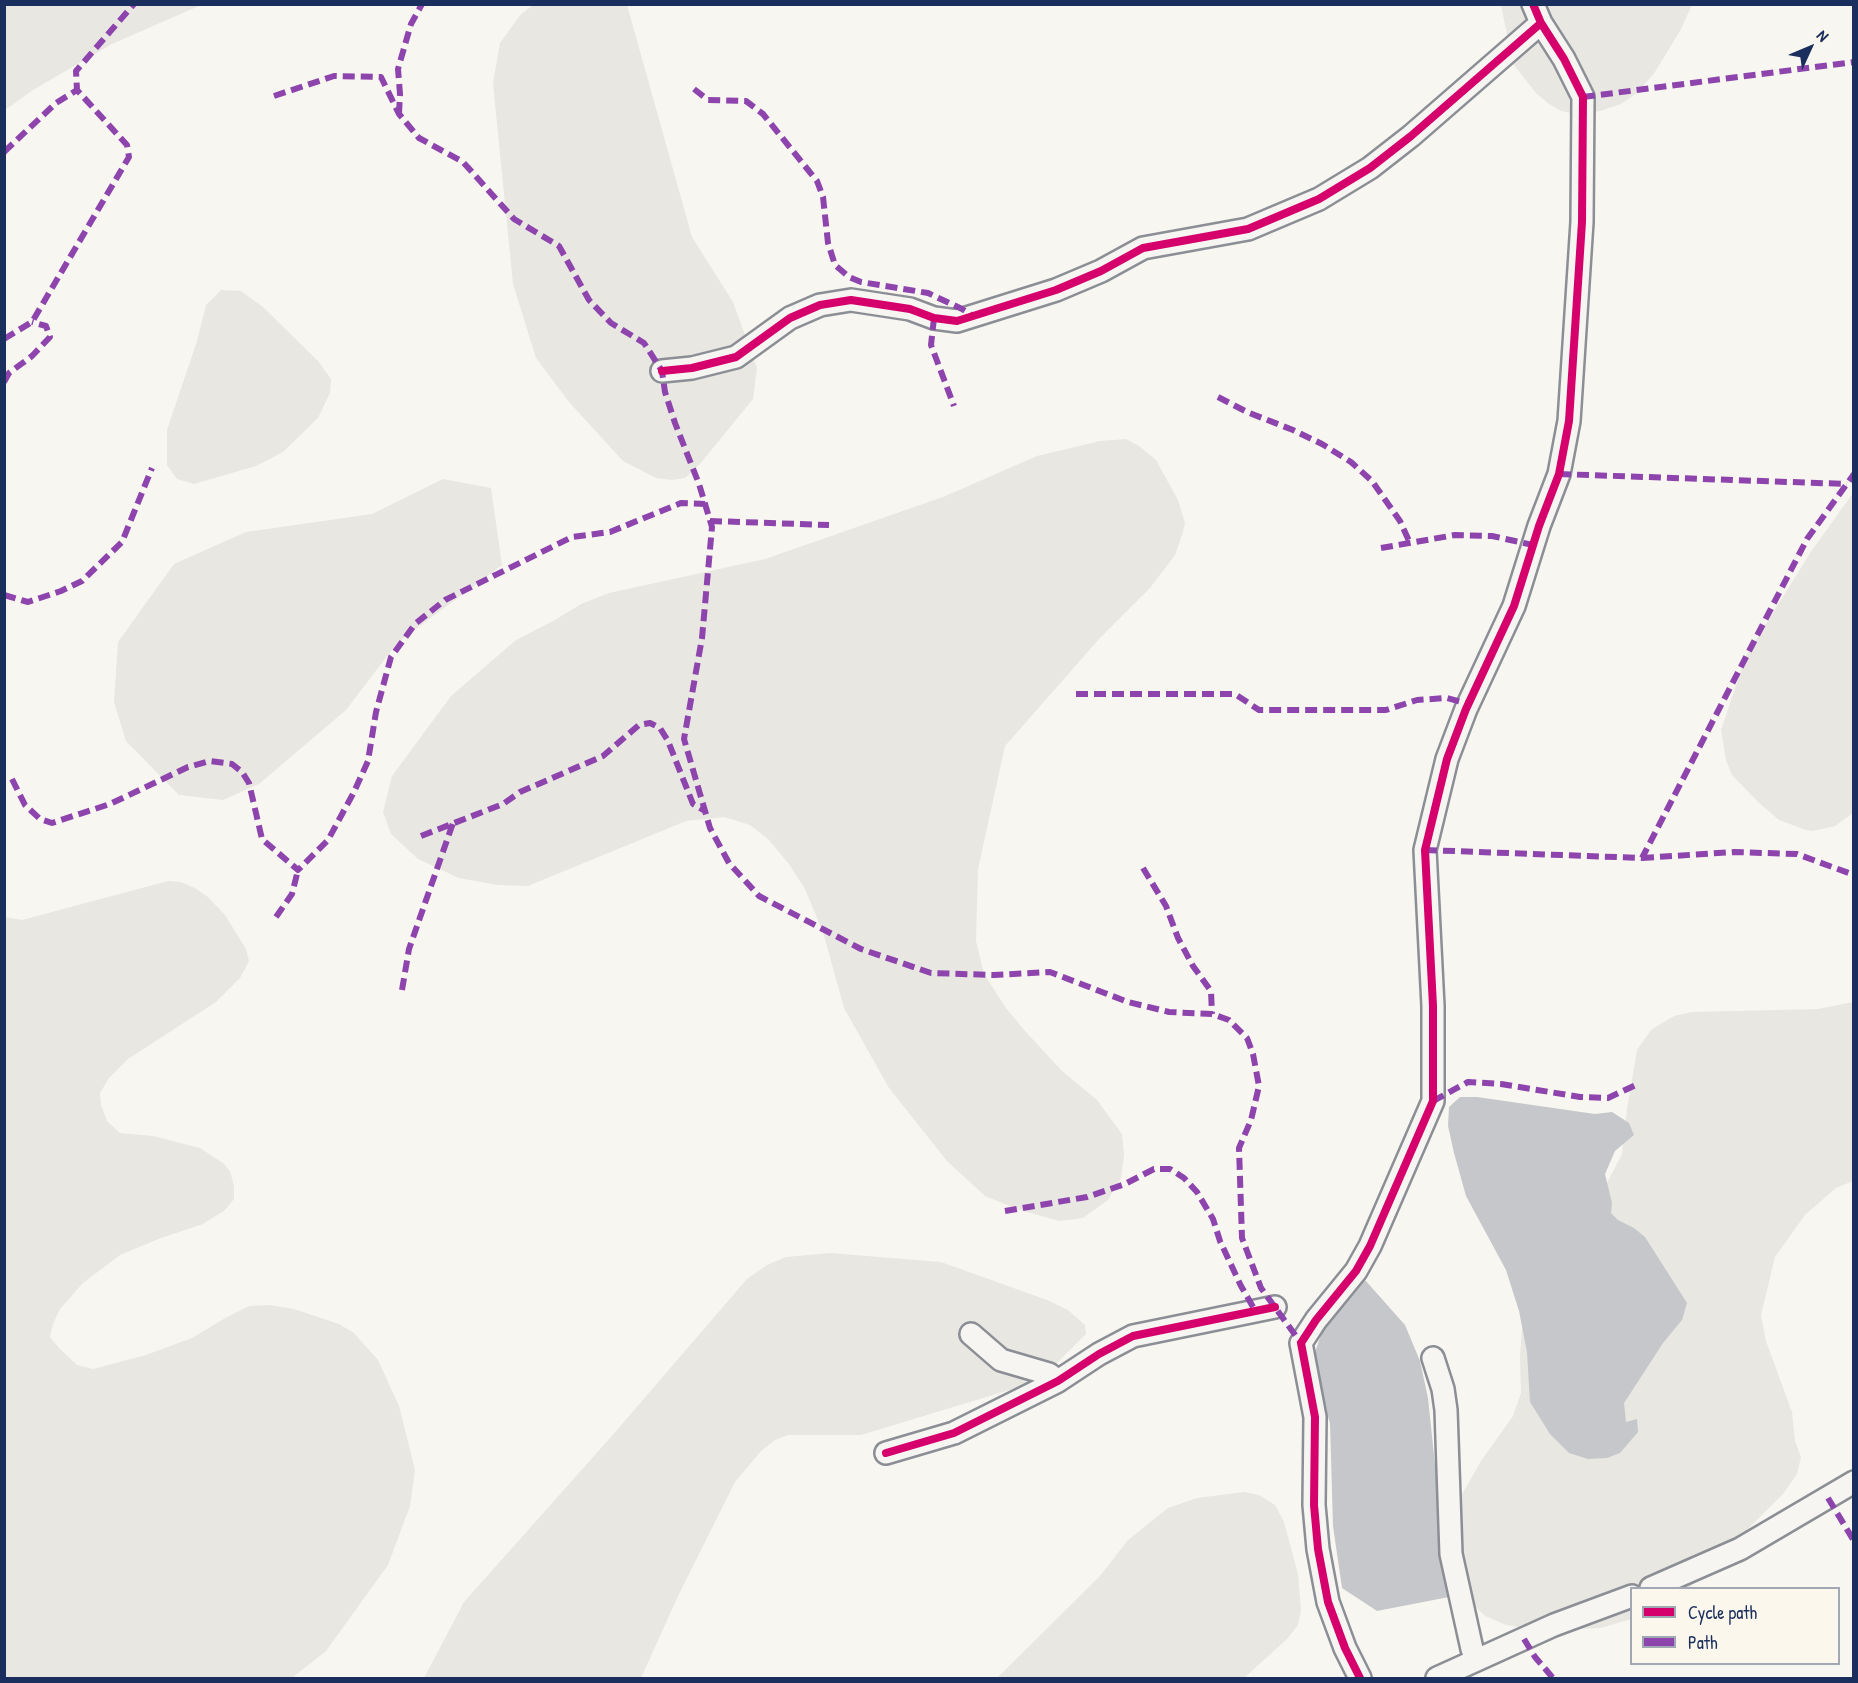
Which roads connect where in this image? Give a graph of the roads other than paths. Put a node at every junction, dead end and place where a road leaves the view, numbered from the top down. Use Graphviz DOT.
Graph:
graph roads {
  1 [pos="1537,14"];
  2 [pos="662,371"];
  3 [pos="1275,1307"];
  4 [pos="971,1334"];
  5 [pos="1434,1358"];
  6 [pos="1058,1382"];
  7 [pos="886,1453"];
  8 [pos="1854,1482"];
  9 [pos="1653,1587"];
  10 [pos="1630,1597"];
  11 [pos="1477,1660"];
  12 [pos="1360,1678"];
  13 [pos="1437,1678"];
  1 -- 2 [label="street"];
  1 -- 12 [label="street"];
  3 -- 6 [label="street"];
  4 -- 6 [label="street"];
  5 -- 11 [label="street"];
  6 -- 7 [label="street"];
  8 -- 9 [label="street"];
  10 -- 11 [label="street"];
  11 -- 13 [label="street"];
}
